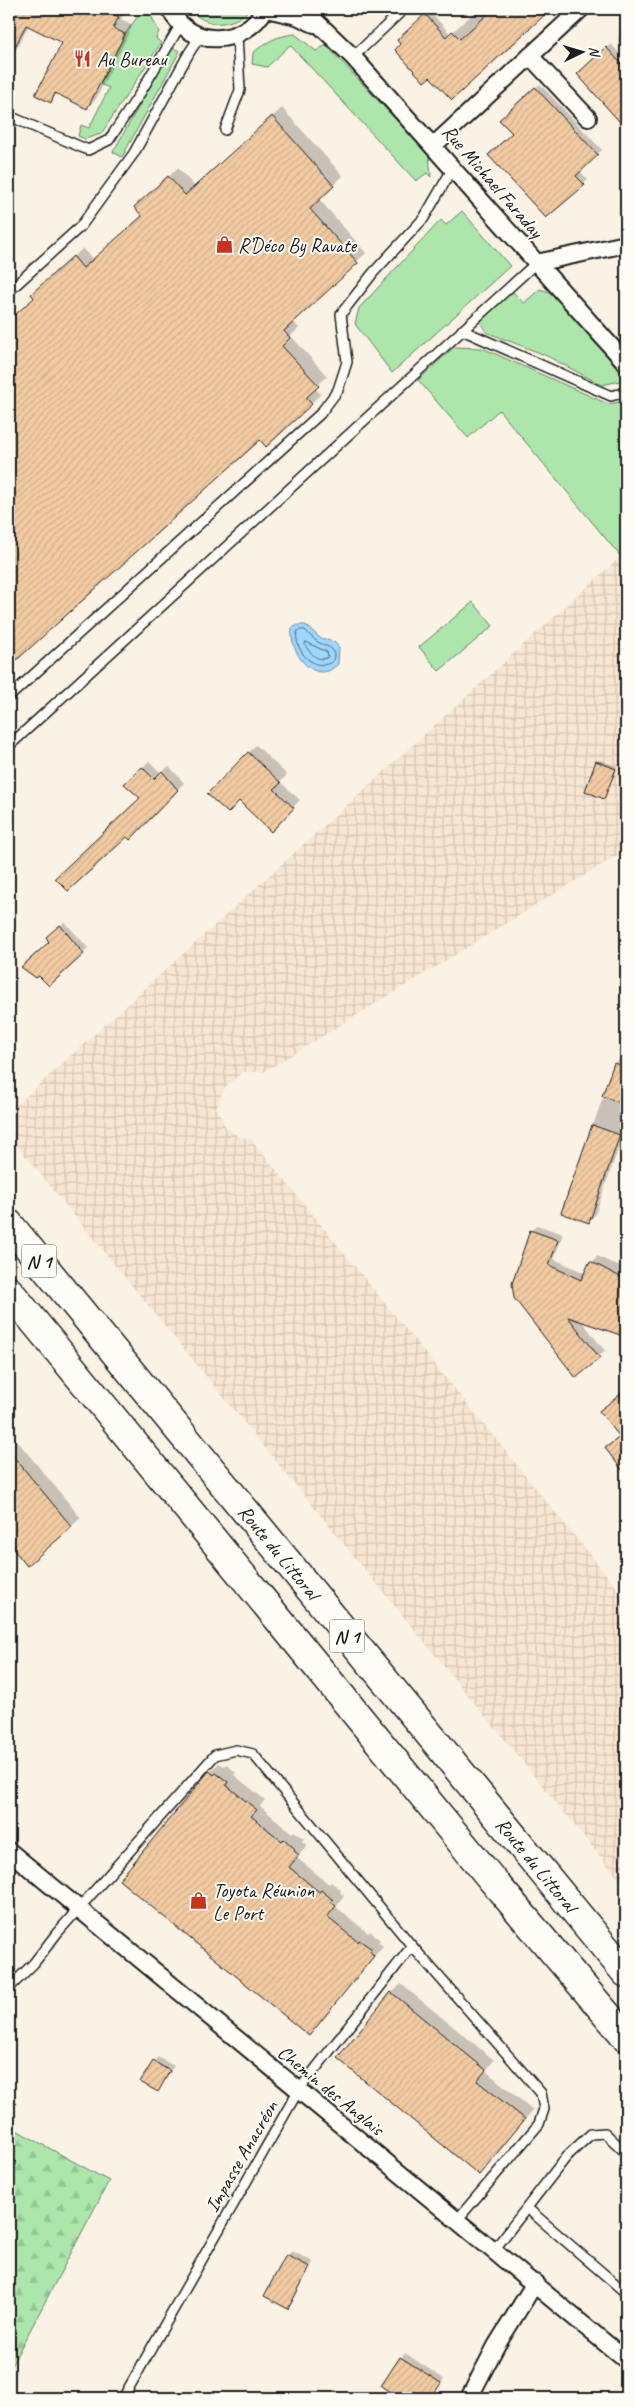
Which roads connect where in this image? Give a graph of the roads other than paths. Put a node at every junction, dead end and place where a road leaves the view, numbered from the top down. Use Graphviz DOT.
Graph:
graph roads {
  1 [pos="170,9"];
  2 [pos="266,9"];
  3 [pos="303,9"];
  4 [pos="404,9"];
  5 [pos="582,9"];
  6 [pos="180,24"];
  7 [pos="325,29"];
  8 [pos="237,35"];
  9 [pos="200,36"];
  10 [pos="530,56"];
  11 [pos="353,57"];
  12 [pos="9,116"];
  13 [pos="588,118"];
  14 [pos="225,130"];
  15 [pos="433,146"];
  16 [pos="453,168"];
  17 [pos="626,244"];
  18 [pos="536,263"];
  19 [pos="9,291"];
  20 [pos="462,330"];
  21 [pos="626,363"];
  22 [pos="626,392"];
  23 [pos="9,696"];
  24 [pos="10,745"];
  25 [pos="9,1212"];
  26 [pos="9,1224"];
  27 [pos="69,1298"];
  28 [pos="14,1299"];
  29 [pos="9,1851"];
  30 [pos="79,1909"];
  31 [pos="412,1946"];
  32 [pos="626,1973"];
  33 [pos="9,1988"];
  34 [pos="626,2037"];
  35 [pos="298,2091"];
  36 [pos="626,2153"];
  37 [pos="527,2208"];
  38 [pos="457,2220"];
  39 [pos="494,2250"];
  40 [pos="534,2283"];
  41 [pos="626,2292"];
  42 [pos="626,2360"];
  43 [pos="123,2398"];
  44 [pos="468,2398"];
  1 -- 6 [label="street"];
  2 -- 7 [label="street, Rue Michael Faraday"];
  2 -- 8 [label="street"];
  3 -- 7 [label="street, Rue Michael Faraday"];
  4 -- 11 [label="lane"];
  5 -- 10 [label="street"];
  6 -- 9 [label="street"];
  6 -- 12 [label="lane"];
  7 -- 11 [label="street, Rue Michael Faraday"];
  8 -- 9 [label="street"];
  8 -- 14 [label="lane"];
  9 -- 19 [label="lane"];
  10 -- 13 [label="street"];
  10 -- 15 [label="street"];
  11 -- 15 [label="street, Rue Michael Faraday"];
  15 -- 16 [label="street, Rue Michael Faraday"];
  16 -- 18 [label="street, Rue Michael Faraday"];
  16 -- 23 [label="lane"];
  17 -- 18 [label="street"];
  18 -- 20 [label="lane"];
  18 -- 21 [label="street, Rue Michael Faraday"];
  20 -- 22 [label="lane"];
  20 -- 24 [label="lane"];
  25 -- 27 [label="highway"];
  26 -- 27 [label="highway, Route du Littoral / N 1"];
  27 -- 32 [label="highway, Route du Littoral / N 1"];
  28 -- 34 [label="highway, Route du Littoral / N 1"];
  29 -- 30 [label="street, Chemin des Anglais"];
  30 -- 31 [label="lane"];
  30 -- 33 [label="lane"];
  30 -- 35 [label="street, Chemin des Anglais"];
  31 -- 35 [label="lane, Impasse Anacréon"];
  31 -- 38 [label="lane"];
  35 -- 38 [label="street, Chemin des Anglais"];
  35 -- 43 [label="lane, Impasse Anacréon"];
  36 -- 37 [label="lane"];
  37 -- 39 [label="lane"];
  37 -- 41 [label="lane"];
  38 -- 39 [label="street, Chemin des Anglais"];
  39 -- 40 [label="street, Chemin des Anglais"];
  40 -- 42 [label="street, Chemin des Anglais"];
  40 -- 44 [label="street"];
}
